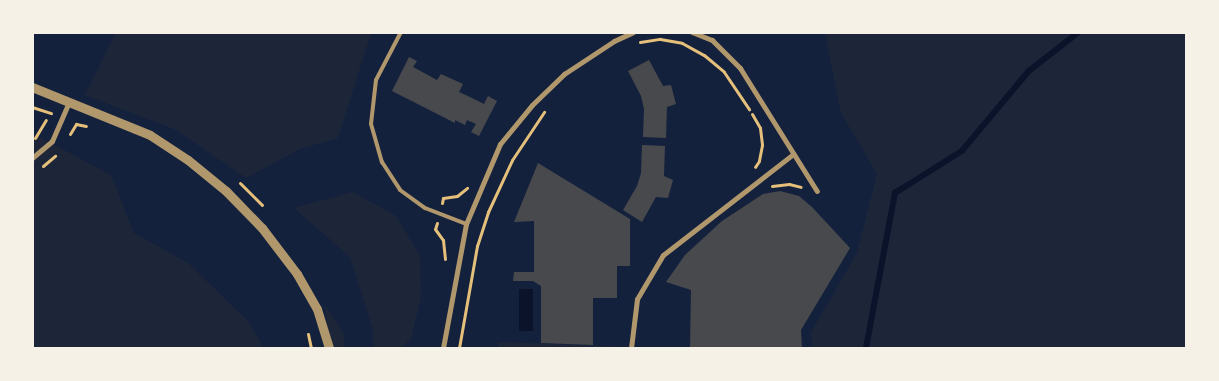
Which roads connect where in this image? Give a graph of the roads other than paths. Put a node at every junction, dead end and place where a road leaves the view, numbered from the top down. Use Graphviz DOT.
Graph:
graph roads {
  1 [pos="402,32"];
  2 [pos="633,32"];
  3 [pos="692,32"];
  4 [pos="32,87"];
  5 [pos="69,102"];
  6 [pos="793,154"];
  7 [pos="32,158"];
  8 [pos="817,191"];
  9 [pos="466,224"];
  10 [pos="328,348"];
  11 [pos="442,348"];
  12 [pos="631,348"];
  1 -- 9 [label="lane"];
  2 -- 9 [label="street"];
  3 -- 6 [label="street"];
  4 -- 5 [label="street"];
  5 -- 7 [label="street"];
  5 -- 10 [label="street"];
  6 -- 8 [label="street"];
  6 -- 12 [label="street"];
  9 -- 11 [label="street"];
}
